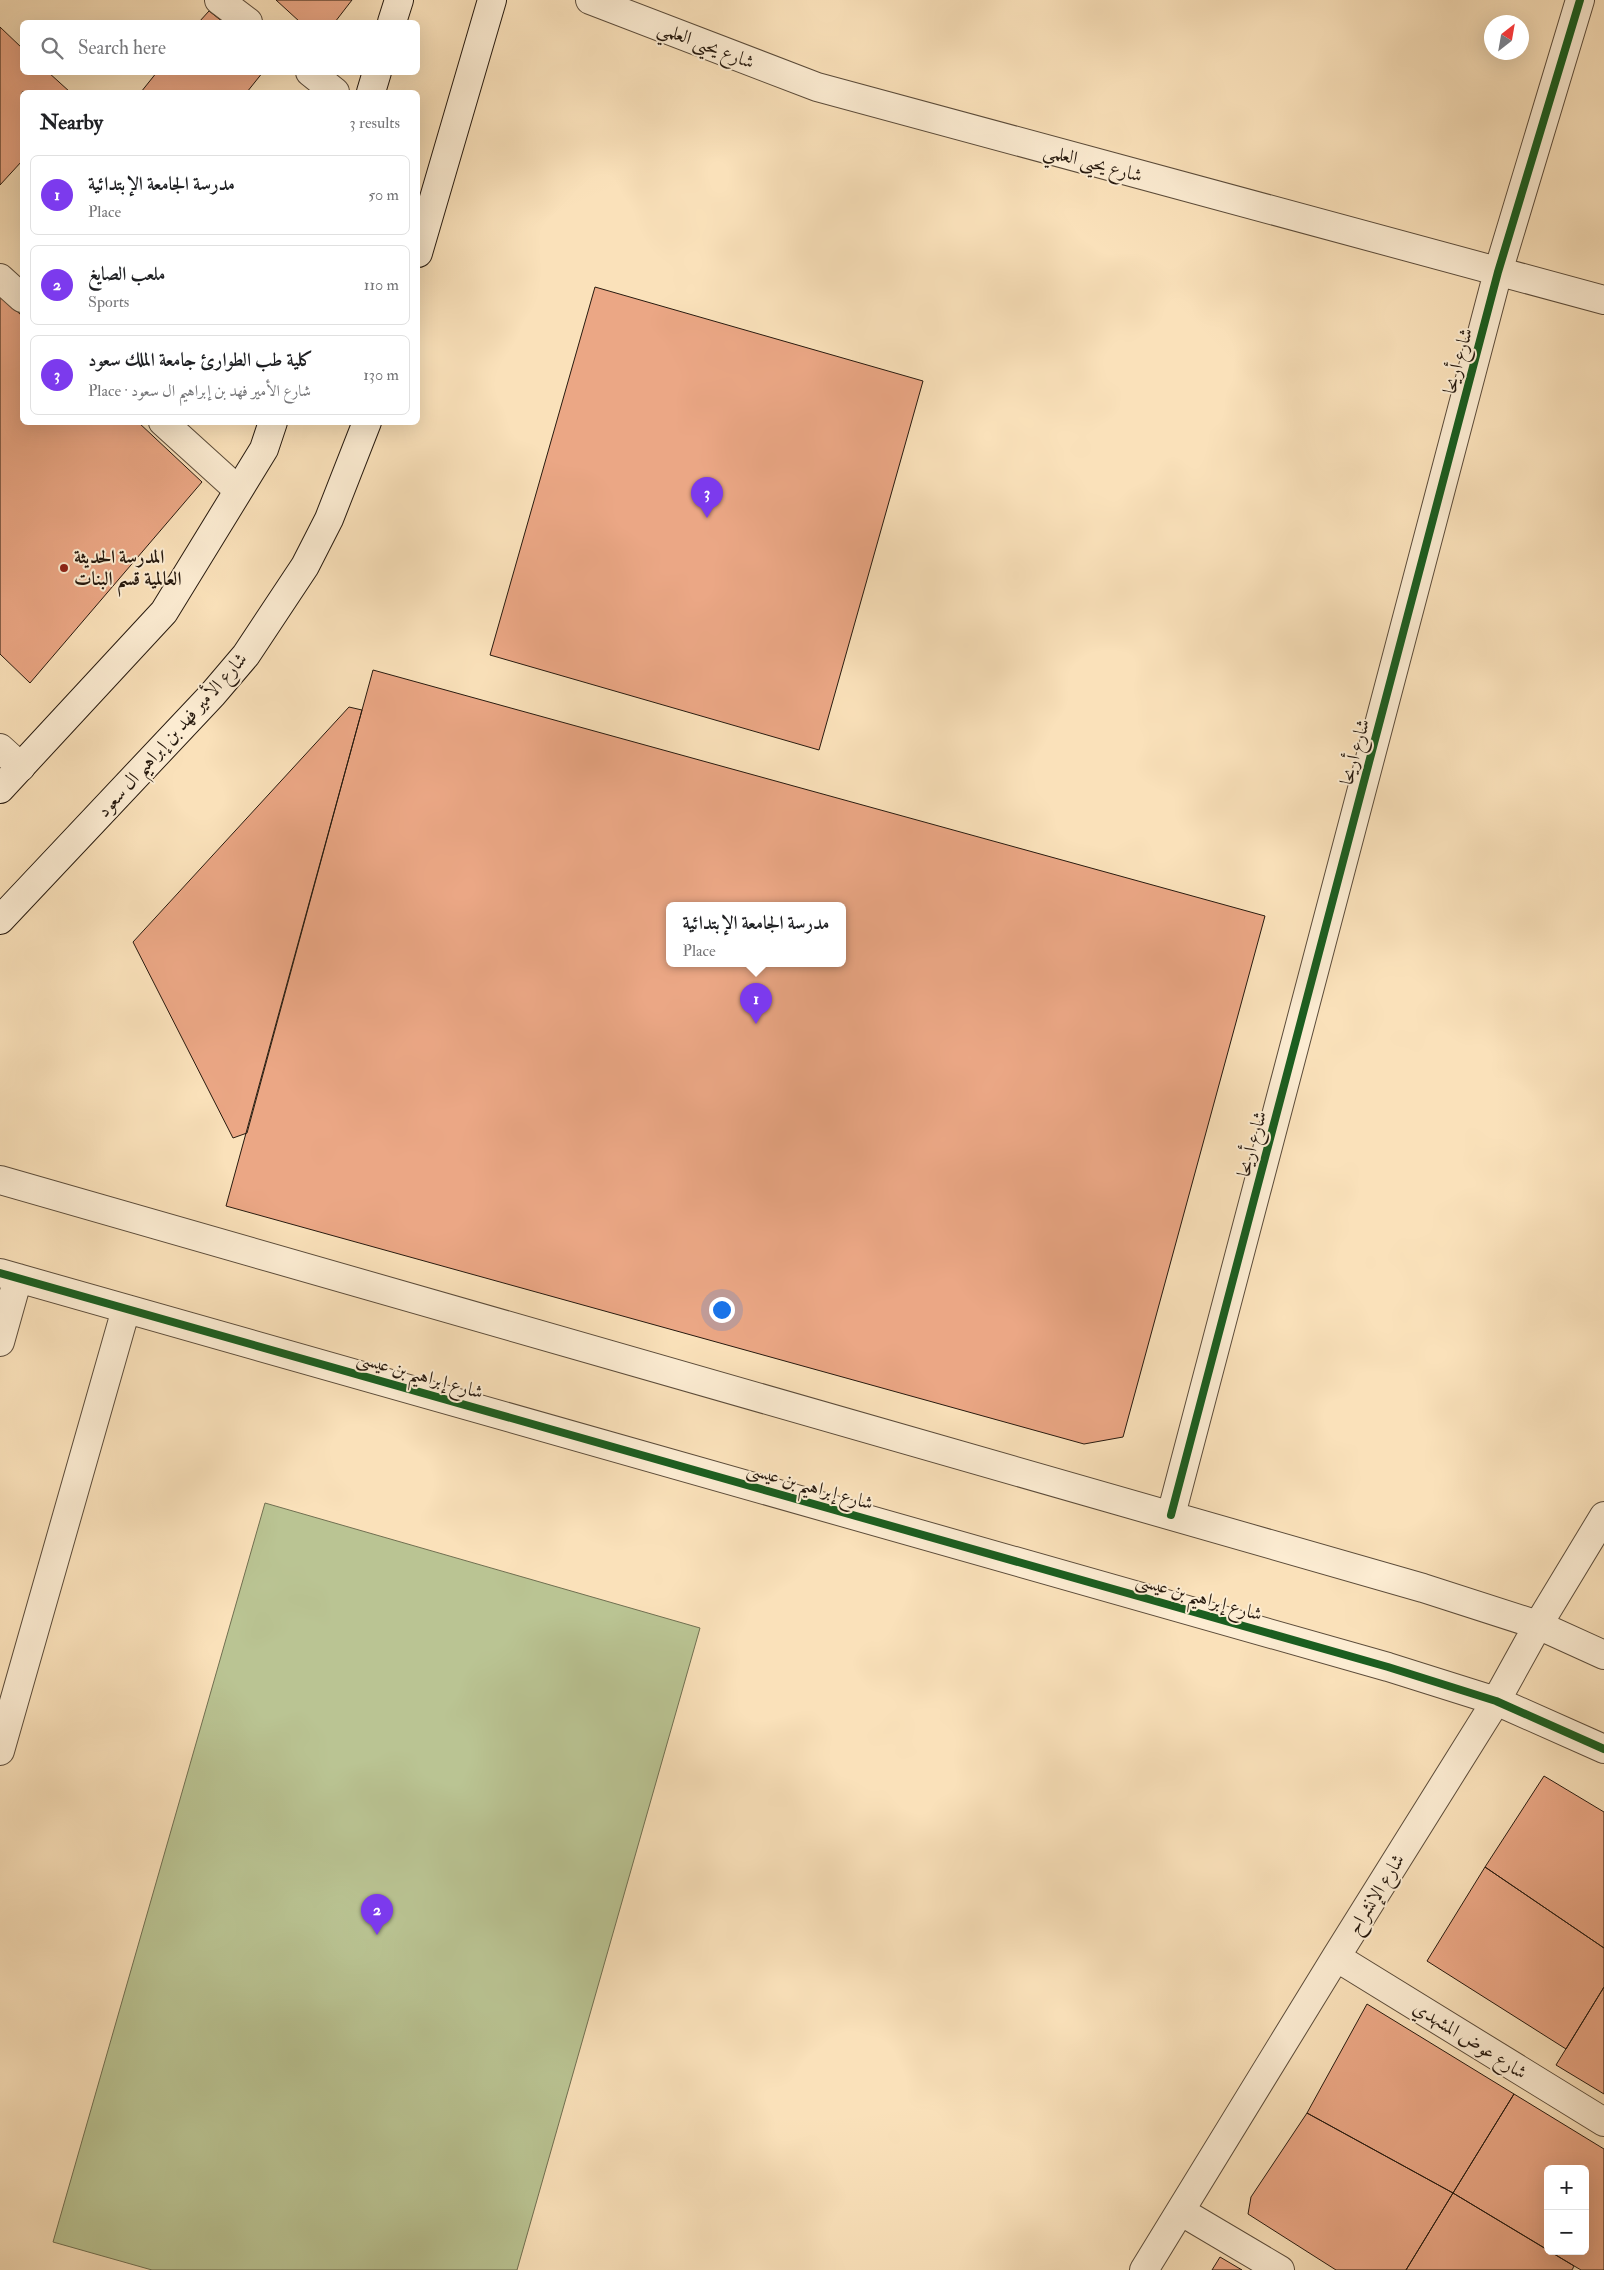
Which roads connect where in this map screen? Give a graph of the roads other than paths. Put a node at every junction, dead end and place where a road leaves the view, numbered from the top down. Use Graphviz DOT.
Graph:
graph roads {
  1 [pos="220,0"];
  2 [pos="399,0"];
  3 [pos="492,0"];
  4 [pos="590,0"];
  5 [pos="1580,0"];
  6 [pos="245,20"];
  7 [pos="393,20"];
  8 [pos="314,75"];
  9 [pos="376,75"];
  10 [pos="332,90"];
  11 [pos="372,90"];
  12 [pos="420,246"];
  13 [pos="1498,272"];
  14 [pos="0,278"];
  15 [pos="20,296"];
  16 [pos="1604,300"];
  17 [pos="165,425"];
  18 [pos="271,425"];
  19 [pos="367,425"];
  20 [pos="238,490"];
  21 [pos="0,748"];
  22 [pos="21,767"];
  23 [pos="0,789"];
  24 [pos="0,920"];
  25 [pos="0,1180"];
  26 [pos="9,1276"];
  27 [pos="126,1310"];
  28 [pos="0,1342"];
  29 [pos="1171,1515"];
  30 [pos="1604,1516"];
  31 [pos="1538,1626"];
  32 [pos="1604,1655"];
  33 [pos="1496,1701"];
  34 [pos="1604,1748"];
  35 [pos="0,1751"];
  36 [pos="1336,1957"];
  37 [pos="1604,2122"];
  38 [pos="1182,2212"];
  39 [pos="1144,2270"];
  40 [pos="1280,2270"];
  1 -- 6 [label="street"];
  2 -- 7 [label="street"];
  3 -- 12 [label="street"];
  4 -- 13 [label="street, شارع يحيى العلمي"];
  5 -- 13 [label="street, شارع أريحا"];
  8 -- 10 [label="street"];
  9 -- 11 [label="street"];
  13 -- 16 [label="street, شارع يحيى العلمي"];
  13 -- 29 [label="street, شارع أريحا"];
  14 -- 15 [label="street"];
  17 -- 20 [label="street"];
  18 -- 20 [label="street"];
  19 -- 24 [label="street, شارع الأمير فهد بن إبراهيم ال سعود"];
  20 -- 22 [label="street"];
  21 -- 22 [label="street"];
  22 -- 23 [label="street"];
  25 -- 29 [label="street"];
  26 -- 27 [label="street, شارع إبراهيم بن عيسى"];
  26 -- 28 [label="street"];
  27 -- 33 [label="street, شارع إبراهيم بن عيسى"];
  27 -- 35 [label="street"];
  29 -- 31 [label="street"];
  30 -- 31 [label="street, شارع الإنشراح"];
  31 -- 32 [label="street"];
  31 -- 33 [label="street, شارع الإنشراح"];
  33 -- 34 [label="street, شارع إبراهيم بن عيسى"];
  33 -- 36 [label="street, شارع الإنشراح"];
  36 -- 37 [label="street, شارع عوض المشهدي"];
  36 -- 38 [label="street, شارع الإنشراح"];
  38 -- 39 [label="street, شارع الإنشراح"];
  38 -- 40 [label="street"];
}
